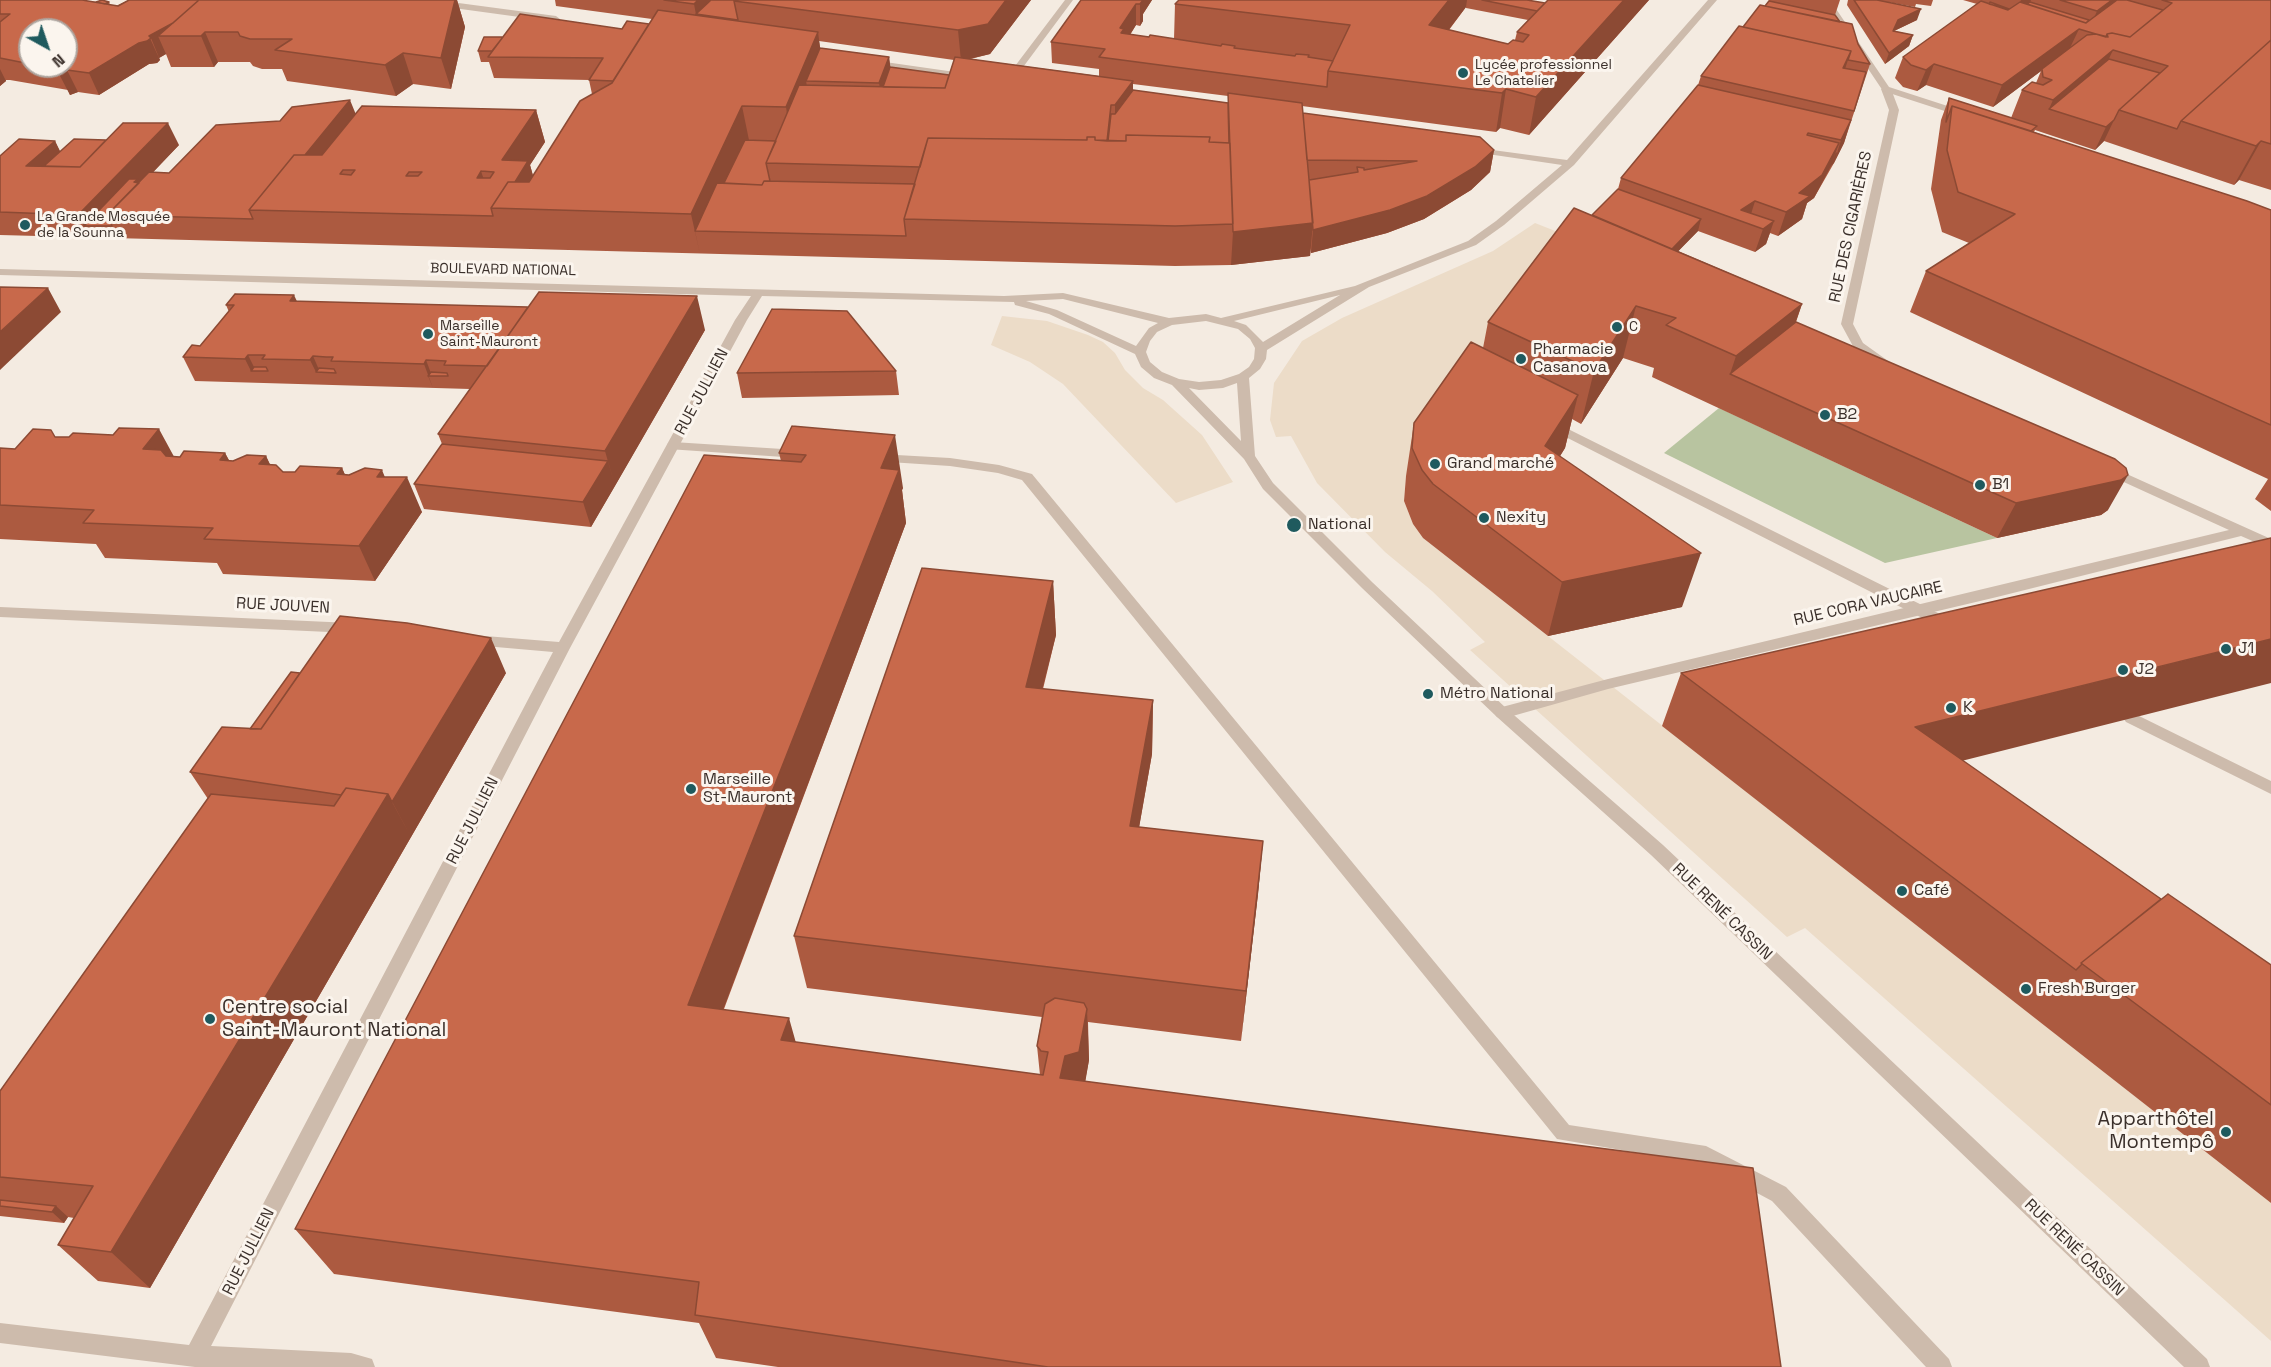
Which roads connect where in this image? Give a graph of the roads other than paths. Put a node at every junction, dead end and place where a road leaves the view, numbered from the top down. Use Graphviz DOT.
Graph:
graph roads {
  1 [pos="417,0"];
  2 [pos="1069,0"];
  3 [pos="1713,0"];
  4 [pos="1826,0"];
  5 [pos="570,21"];
  6 [pos="865,63"];
  7 [pos="983,79"];
  8 [pos="995,81"];
  9 [pos="1007,82"];
  10 [pos="1018,84"];
  11 [pos="1886,89"];
  12 [pos="1973,118"];
  13 [pos="1460,147"];
  14 [pos="1570,163"];
  15 [pos="0,272"];
  16 [pos="1365,285"];
  17 [pos="760,291"];
  18 [pos="1004,299"];
  19 [pos="1225,320"];
  20 [pos="1168,322"];
  21 [pos="1261,348"];
  22 [pos="1140,352"];
  23 [pos="1903,373"];
  24 [pos="1243,377"];
  25 [pos="1176,382"];
  26 [pos="1535,416"];
  27 [pos="673,446"];
  28 [pos="818,455"];
  29 [pos="1249,456"];
  30 [pos="866,458"];
  31 [pos="2102,466"];
  32 [pos="2242,531"];
  33 [pos="2271,544"];
  34 [pos="0,612"];
  35 [pos="363,629"];
  36 [pos="1964,633"];
  37 [pos="457,638"];
  38 [pos="563,648"];
  39 [pos="1502,713"];
  40 [pos="2131,718"];
  41 [pos="2271,788"];
  42 [pos="0,1333"];
  43 [pos="195,1356"];
  44 [pos="364,1367"];
  45 [pos="1941,1367"];
  46 [pos="2199,1367"];
  1 -- 5 [label="street"];
  2 -- 9 [label="street"];
  3 -- 14 [label="street"];
  4 -- 11 [label="street"];
  6 -- 7 [label="street"];
  8 -- 9 [label="street"];
  9 -- 10 [label="street"];
  11 -- 12 [label="street"];
  11 -- 23 [label="street, RUE DES CIGARIÈRES"];
  13 -- 14 [label="street"];
  14 -- 16 [label="street"];
  15 -- 17 [label="street, BOULEVARD NATIONAL"];
  16 -- 19 [label="street"];
  16 -- 21 [label="street"];
  17 -- 18 [label="street, BOULEVARD NATIONAL"];
  17 -- 27 [label="street, RUE JULLIEN"];
  18 -- 20 [label="street, BOULEVARD NATIONAL"];
  18 -- 22 [label="street, BOULEVARD NATIONAL"];
  19 -- 20 [label="street, BOULEVARD NATIONAL"];
  19 -- 21 [label="street, BOULEVARD NATIONAL"];
  20 -- 22 [label="street, BOULEVARD NATIONAL"];
  21 -- 24 [label="street"];
  22 -- 25 [label="street, BOULEVARD NATIONAL"];
  24 -- 25 [label="street, BOULEVARD NATIONAL"];
  24 -- 29 [label="street, RUE RENÉ CASSIN"];
  25 -- 29 [label="street, RUE RENÉ CASSIN"];
  26 -- 36 [label="street"];
  27 -- 28 [label="street"];
  27 -- 38 [label="street, RUE JULLIEN"];
  29 -- 39 [label="street, RUE RENÉ CASSIN"];
  30 -- 45 [label="street"];
  31 -- 32 [label="street"];
  32 -- 33 [label="street"];
  32 -- 39 [label="street, RUE CORA VAUCAIRE"];
  34 -- 35 [label="street, RUE JOUVEN"];
  37 -- 38 [label="street"];
  38 -- 43 [label="street, RUE JULLIEN"];
  39 -- 46 [label="street, RUE RENÉ CASSIN"];
  40 -- 41 [label="street"];
  42 -- 43 [label="street"];
  43 -- 44 [label="street"];
}
